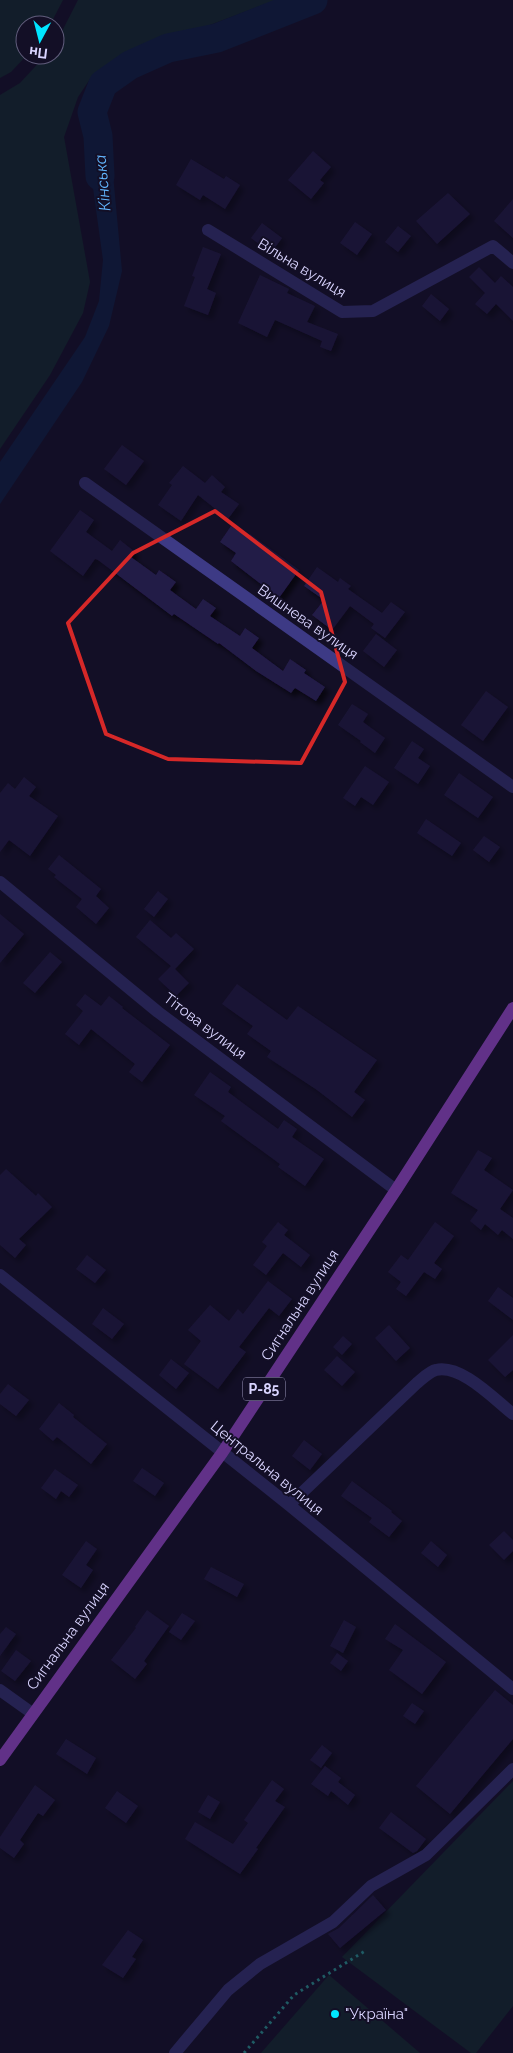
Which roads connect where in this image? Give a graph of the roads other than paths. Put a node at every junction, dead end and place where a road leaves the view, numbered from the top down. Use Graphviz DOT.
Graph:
graph roads {
  1 [pos="208,230"];
  2 [pos="513,263"];
  3 [pos="85,483"];
  4 [pos="513,787"];
  5 [pos="0,882"];
  6 [pos="513,1008"];
  7 [pos="396,1190"];
  8 [pos="0,1275"];
  9 [pos="513,1414"];
  10 [pos="222,1453"];
  11 [pos="289,1506"];
  12 [pos="513,1689"];
  13 [pos="0,1690"];
  14 [pos="32,1713"];
  15 [pos="0,1760"];
  16 [pos="513,1769"];
  17 [pos="175,2053"];
  1 -- 2 [label="street, Вільна вулиця"];
  3 -- 4 [label="street, Вишнева вулиця"];
  5 -- 7 [label="street, Тітова вулиця"];
  6 -- 7 [label="main road, Сигнальна вулиця / Р-85"];
  7 -- 10 [label="main road, Сигнальна вулиця / Р-85"];
  8 -- 10 [label="street, Центральна вулиця"];
  9 -- 11 [label="street"];
  10 -- 11 [label="street, Центральна вулиця"];
  10 -- 14 [label="main road, Сигнальна вулиця / Р-85"];
  11 -- 12 [label="street, Центральна вулиця"];
  13 -- 14 [label="street"];
  14 -- 15 [label="main road, Сигнальна вулиця / Р-85"];
  16 -- 17 [label="street"];
}
